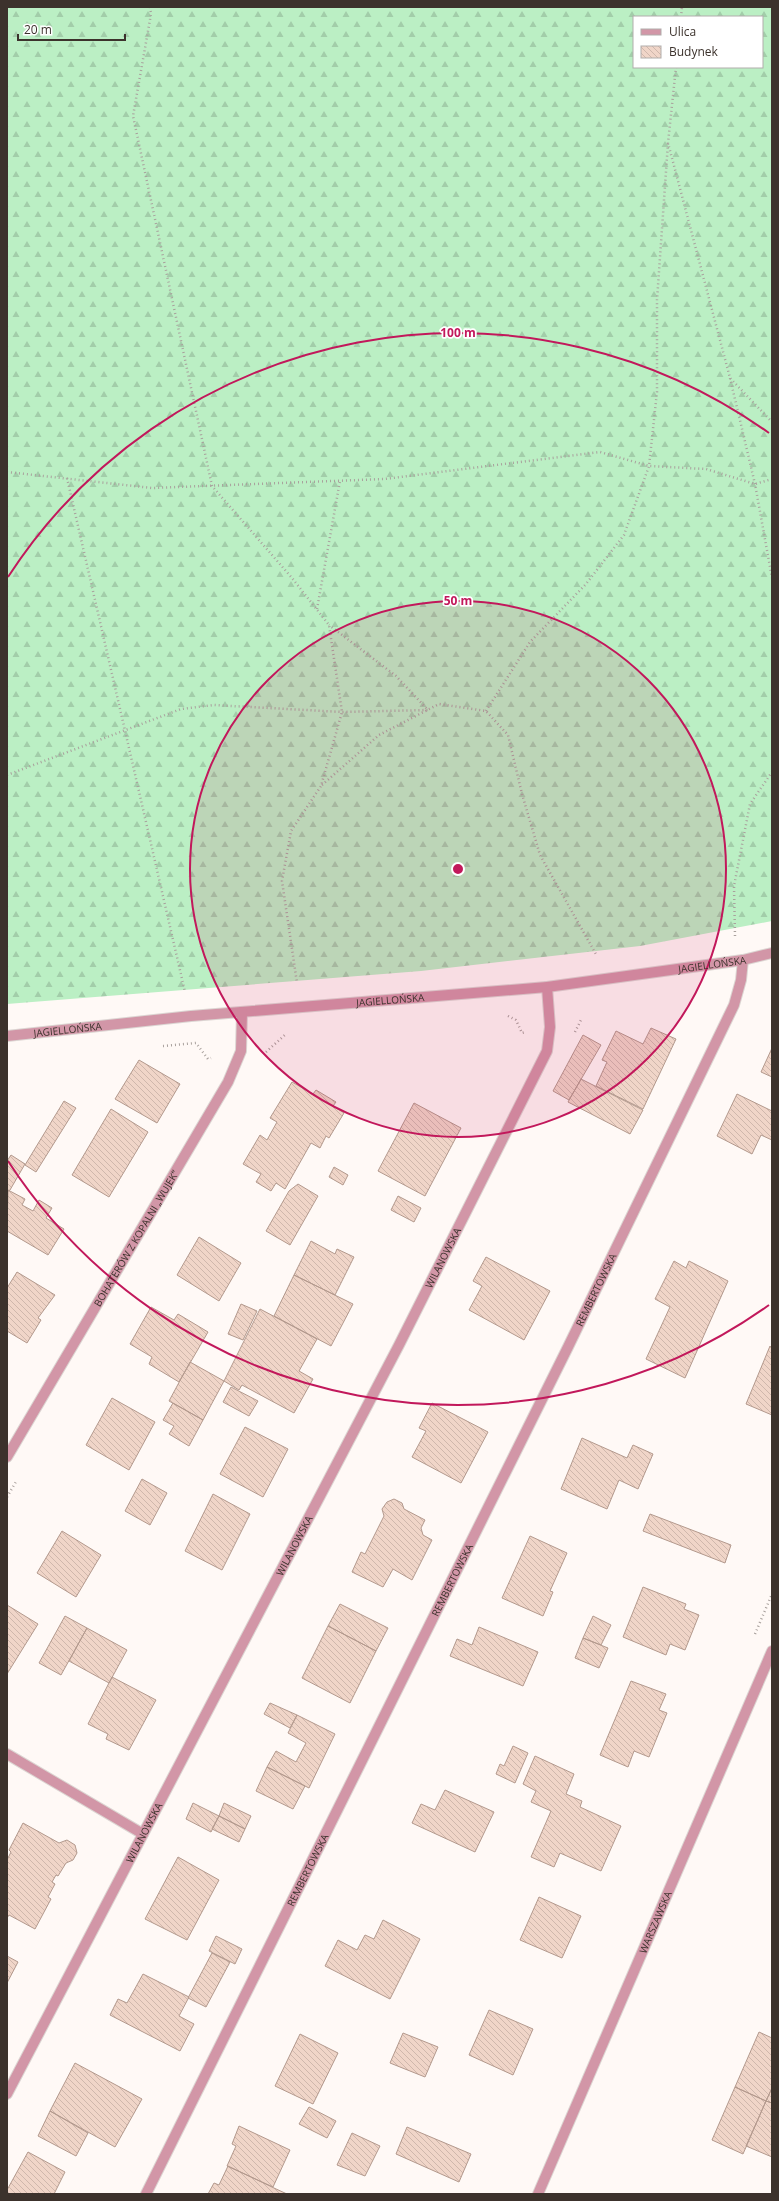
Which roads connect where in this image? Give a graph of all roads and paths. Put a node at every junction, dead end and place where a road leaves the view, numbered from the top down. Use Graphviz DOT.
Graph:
graph roads {
  1 [pos="150,7"];
  2 [pos="676,68"];
  3 [pos="668,143"];
  4 [pos="730,378"];
  5 [pos="772,422"];
  6 [pos="649,466"];
  7 [pos="7,472"];
  8 [pos="67,478"];
  9 [pos="772,479"];
  10 [pos="340,481"];
  11 [pos="755,484"];
  12 [pos="212,486"];
  13 [pos="772,578"];
  14 [pos="317,610"];
  15 [pos="329,624"];
  16 [pos="428,710"];
  17 [pos="486,711"];
  18 [pos="342,712"];
  19 [pos="125,730"];
  20 [pos="772,772"];
  21 [pos="7,775"];
  22 [pos="321,786"];
  23 [pos="735,936"];
  24 [pos="772,953"];
  25 [pos="597,956"];
  26 [pos="743,960"];
  27 [pos="297,987"];
  28 [pos="547,988"];
  29 [pos="242,1012"];
  30 [pos="190,1016"];
  31 [pos="7,1036"];
  32 [pos="156,1046"];
  33 [pos="267,1050"];
  34 [pos="241,1051"];
  35 [pos="7,1457"];
  36 [pos="772,1651"];
  37 [pos="7,1754"];
  38 [pos="143,1834"];
  39 [pos="7,2094"];
  40 [pos="146,2194"];
  41 [pos="538,2194"];
  1 -- 12 [label="path"];
  2 -- 3 [label="path"];
  3 -- 4 [label="path"];
  3 -- 6 [label="path"];
  4 -- 5 [label="path"];
  4 -- 11 [label="path"];
  6 -- 10 [label="path"];
  6 -- 11 [label="path"];
  6 -- 17 [label="path"];
  7 -- 8 [label="path"];
  8 -- 12 [label="path"];
  8 -- 19 [label="path"];
  9 -- 11 [label="path"];
  10 -- 12 [label="path"];
  10 -- 14 [label="path"];
  11 -- 13 [label="path"];
  12 -- 14 [label="path"];
  14 -- 15 [label="path"];
  15 -- 16 [label="path"];
  15 -- 18 [label="path"];
  16 -- 17 [label="path"];
  16 -- 18 [label="path"];
  16 -- 22 [label="path"];
  17 -- 25 [label="path"];
  18 -- 19 [label="path"];
  18 -- 22 [label="path"];
  19 -- 21 [label="path"];
  19 -- 30 [label="path"];
  20 -- 23 [label="path"];
  22 -- 27 [label="path"];
  24 -- 26 [label="street, JAGIELLOŃSKA"];
  26 -- 28 [label="street, JAGIELLOŃSKA"];
  26 -- 40 [label="street, REMBERTOWSKA"];
  28 -- 29 [label="street, JAGIELLOŃSKA"];
  28 -- 38 [label="street, WILANOWSKA"];
  29 -- 30 [label="street, JAGIELLOŃSKA"];
  29 -- 34 [label="street, BOHATERÓW Z KOPALNI „WUJEK”"];
  30 -- 31 [label="street, JAGIELLOŃSKA"];
  32 -- 34 [label="path"];
  33 -- 34 [label="path"];
  34 -- 35 [label="street, BOHATERÓW Z KOPALNI „WUJEK”"];
  36 -- 41 [label="street, WARSZAWSKA"];
  37 -- 38 [label="street"];
  38 -- 39 [label="street, WILANOWSKA"];
}
